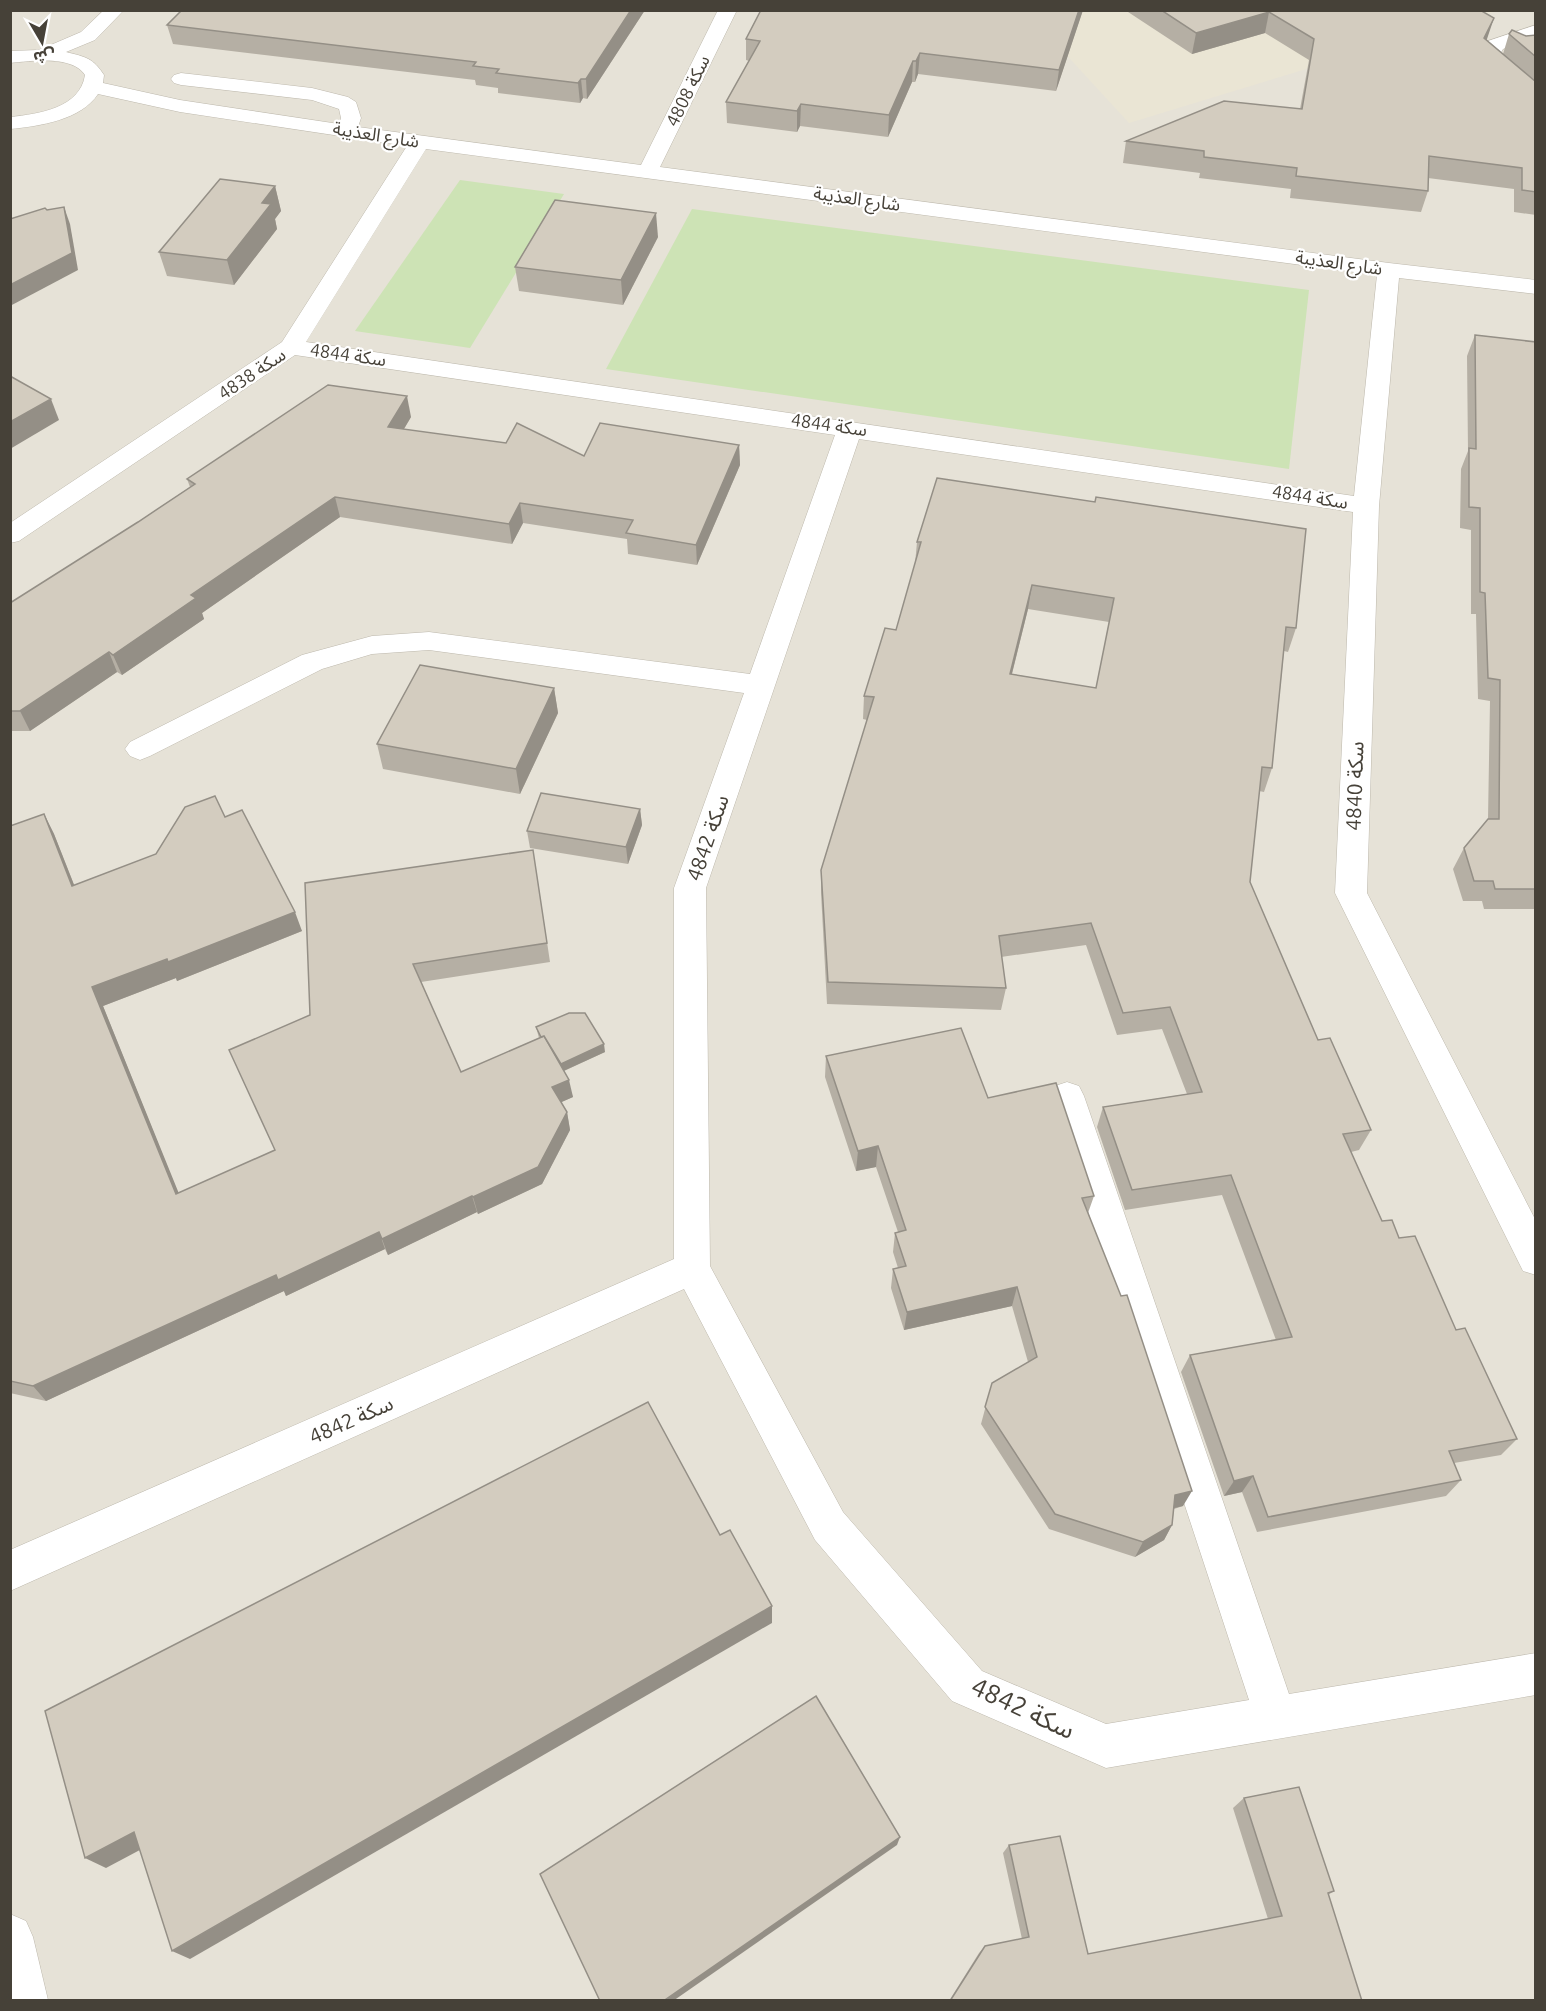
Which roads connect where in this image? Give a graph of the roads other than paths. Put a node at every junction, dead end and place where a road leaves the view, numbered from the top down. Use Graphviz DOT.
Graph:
graph roads {
  1 [pos="115,10"];
  2 [pos="728,10"];
  3 [pos="1536,31"];
  4 [pos="88,36"];
  5 [pos="46,54"];
  6 [pos="10,57"];
  7 [pos="80,62"];
  8 [pos="181,79"];
  9 [pos="93,87"];
  10 [pos="265,89"];
  11 [pos="1536,98"];
  12 [pos="180,106"];
  13 [pos="63,111"];
  14 [pos="261,118"];
  15 [pos="11,123"];
  16 [pos="346,131"];
  17 [pos="420,142"];
  18 [pos="648,171"];
  19 [pos="1389,270"];
  20 [pos="1536,287"];
  21 [pos="291,347"];
  22 [pos="850,428"];
  23 [pos="1366,506"];
  24 [pos="10,535"];
  25 [pos="761,685"];
  26 [pos="140,749"];
  27 [pos="1067,1096"];
  28 [pos="1536,1259"];
  29 [pos="692,1268"];
  30 [pos="10,1571"];
  31 [pos="1536,1674"];
  32 [pos="1276,1718"];
  33 [pos="10,1937"];
  34 [pos="24,2001"];
  1 -- 4 [label="street"];
  2 -- 18 [label="street, سكة 4808"];
  3 -- 11 [label="street"];
  4 -- 5 [label="street"];
  4 -- 7 [label="street"];
  5 -- 6 [label="street"];
  5 -- 7 [label="street"];
  7 -- 9 [label="street"];
  8 -- 10 [label="street"];
  9 -- 12 [label="street, شارع العذيبة"];
  9 -- 13 [label="street"];
  10 -- 14 [label="street"];
  10 -- 16 [label="street"];
  12 -- 13 [label="street, شارع العذيبة"];
  12 -- 14 [label="street, شارع العذيبة"];
  13 -- 15 [label="street"];
  14 -- 16 [label="street, شارع العذيبة"];
  16 -- 17 [label="street, شارع العذيبة"];
  17 -- 18 [label="street, شارع العذيبة"];
  17 -- 21 [label="street, سكة 4838"];
  18 -- 19 [label="street, شارع العذيبة"];
  19 -- 20 [label="street, شارع العذيبة"];
  19 -- 23 [label="street, سكة 4840"];
  21 -- 22 [label="street, سكة 4844"];
  21 -- 24 [label="street, سكة 4838"];
  22 -- 23 [label="street, سكة 4844"];
  22 -- 25 [label="street, سكة 4842"];
  23 -- 28 [label="street, سكة 4840"];
  25 -- 26 [label="street"];
  25 -- 29 [label="street, سكة 4842"];
  27 -- 32 [label="street"];
  29 -- 30 [label="street, سكة 4842"];
  29 -- 32 [label="street, سكة 4842"];
  31 -- 32 [label="street, سكة 4842"];
  33 -- 34 [label="street"];
}
